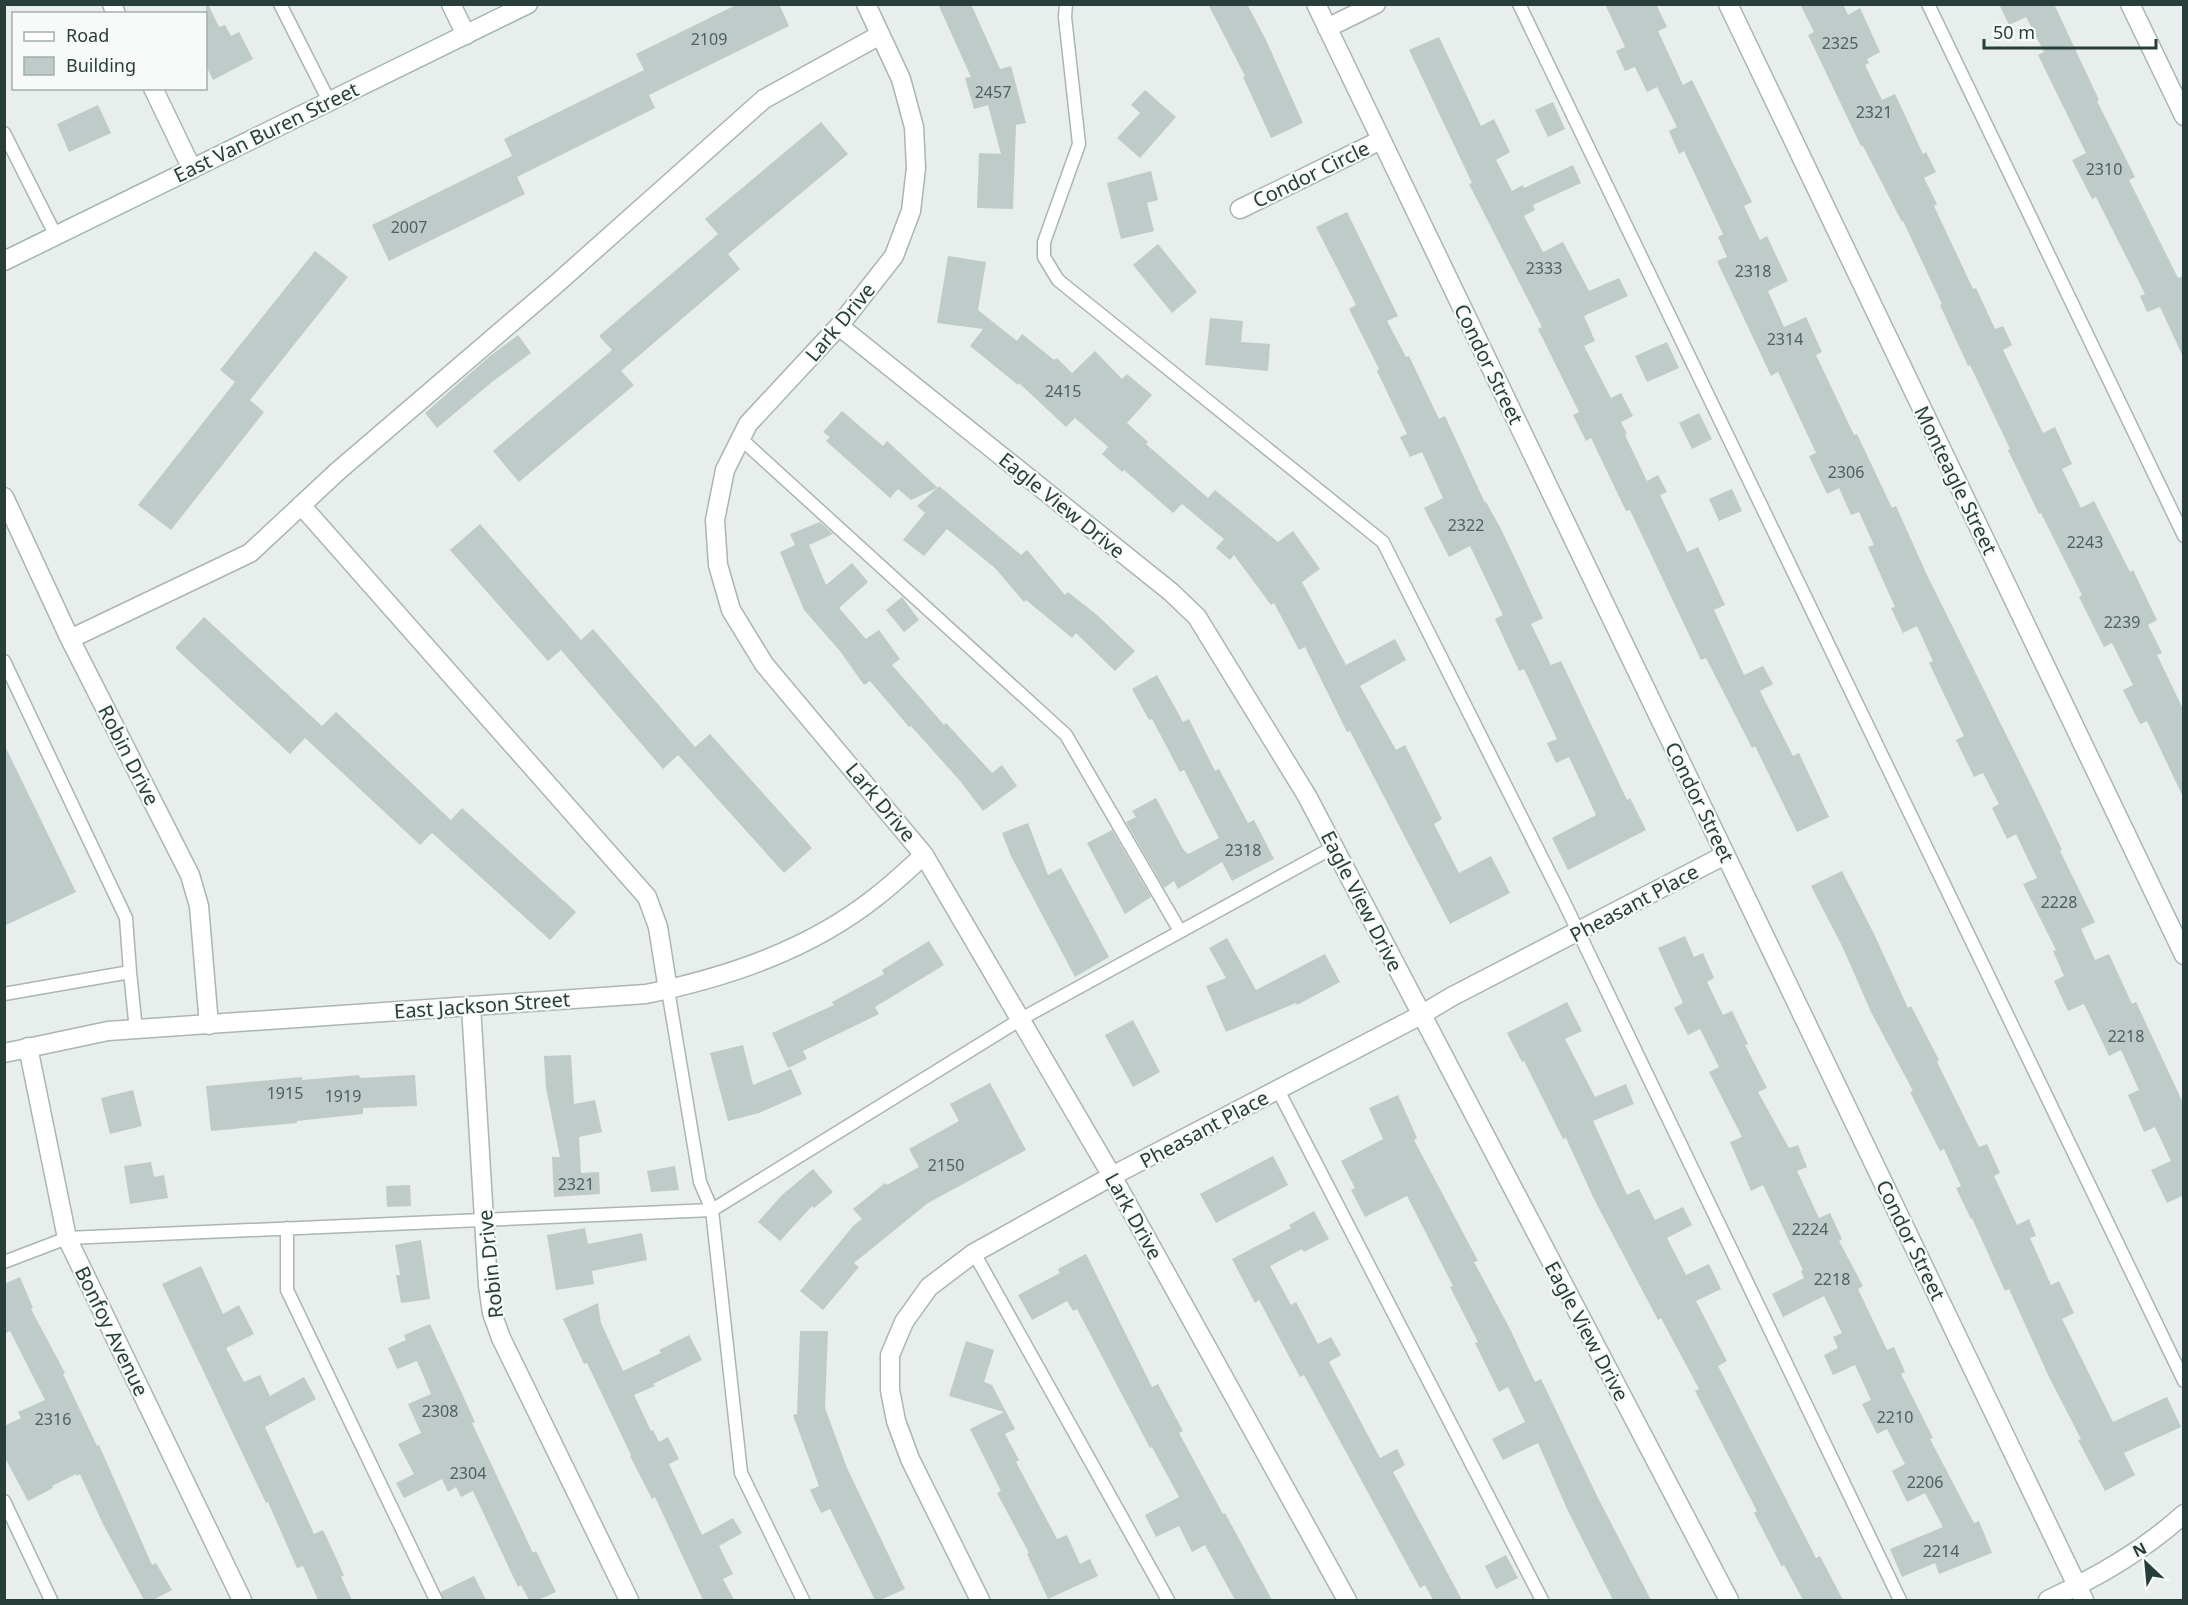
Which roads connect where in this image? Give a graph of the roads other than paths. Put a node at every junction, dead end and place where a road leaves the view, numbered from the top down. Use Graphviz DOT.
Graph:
graph roads {
  1 [pos="280,4"];
  2 [pos="451,4"];
  3 [pos="528,4"];
  4 [pos="866,4"];
  5 [pos="1066,4"];
  6 [pos="1316,4"];
  7 [pos="1376,4"];
  8 [pos="1519,4"];
  9 [pos="1728,4"];
  10 [pos="1928,4"];
  11 [pos="2130,4"];
  12 [pos="1327,28"];
  13 [pos="466,35"];
  14 [pos="880,35"];
  15 [pos="154,90"];
  16 [pos="329,102"];
  17 [pos="2184,116"];
  18 [pos="4,133"];
  19 [pos="1382,140"];
  20 [pos="192,169"];
  21 [pos="1240,209"];
  22 [pos="56,236"];
  23 [pos="4,261"];
  24 [pos="839,326"];
  25 [pos="740,438"];
  26 [pos="4,497"];
  27 [pos="301,505"];
  28 [pos="2184,536"];
  29 [pos="70,639"];
  30 [pos="4,661"];
  31 [pos="1334,847"];
  32 [pos="924,855"];
  33 [pos="1725,855"];
  34 [pos="1180,932"];
  35 [pos="1578,932"];
  36 [pos="2184,955"];
  37 [pos="130,972"];
  38 [pos="668,990"];
  39 [pos="4,994"];
  40 [pos="471,1006"];
  41 [pos="1421,1015"];
  42 [pos="1021,1019"];
  43 [pos="208,1025"];
  44 [pos="136,1030"];
  45 [pos="28,1047"];
  46 [pos="4,1053"];
  47 [pos="1278,1090"];
  48 [pos="1113,1176"];
  49 [pos="712,1210"];
  50 [pos="484,1220"];
  51 [pos="287,1228"];
  52 [pos="67,1238"];
  53 [pos="974,1253"];
  54 [pos="4,1262"];
  55 [pos="2184,1381"];
  56 [pos="4,1501"];
  57 [pos="2184,1514"];
  58 [pos="2081,1593"];
  59 [pos="51,1600"];
  60 [pos="242,1600"];
  61 [pos="436,1600"];
  62 [pos="629,1600"];
  63 [pos="803,1600"];
  64 [pos="980,1600"];
  65 [pos="1168,1600"];
  66 [pos="1347,1600"];
  67 [pos="1542,1600"];
  68 [pos="1729,1600"];
  69 [pos="1900,1600"];
  70 [pos="2048,1600"];
  1 -- 16 [label="lane"];
  2 -- 13 [label="street"];
  3 -- 13 [label="street, East Van Buren Street"];
  4 -- 14 [label="street, Lark Drive"];
  5 -- 35 [label="lane"];
  6 -- 12 [label="street, Condor Street"];
  7 -- 12 [label="street"];
  8 -- 55 [label="lane"];
  9 -- 36 [label="street, Monteagle Street"];
  10 -- 28 [label="lane"];
  11 -- 17 [label="street"];
  12 -- 19 [label="street, Condor Street"];
  13 -- 16 [label="street, East Van Buren Street"];
  14 -- 24 [label="street, Lark Drive"];
  14 -- 27 [label="street"];
  15 -- 20 [label="street"];
  16 -- 20 [label="street, East Van Buren Street"];
  18 -- 22 [label="lane"];
  19 -- 21 [label="street, Condor Circle"];
  19 -- 33 [label="street, Condor Street"];
  20 -- 22 [label="street, East Van Buren Street"];
  22 -- 23 [label="street, East Van Buren Street"];
  24 -- 25 [label="street, Lark Drive"];
  24 -- 31 [label="street, Eagle View Drive"];
  25 -- 32 [label="street, Lark Drive"];
  25 -- 34 [label="lane"];
  26 -- 29 [label="street, Robin Drive"];
  27 -- 29 [label="street"];
  27 -- 38 [label="street"];
  29 -- 43 [label="street, Robin Drive"];
  30 -- 37 [label="lane"];
  31 -- 34 [label="lane"];
  31 -- 41 [label="street, Eagle View Drive"];
  32 -- 38 [label="street, East Jackson Street"];
  32 -- 42 [label="street, Lark Drive"];
  33 -- 35 [label="street, Pheasant Place"];
  33 -- 58 [label="street, Condor Street"];
  34 -- 42 [label="lane"];
  35 -- 41 [label="street, Pheasant Place"];
  35 -- 69 [label="lane"];
  37 -- 39 [label="lane"];
  37 -- 44 [label="lane"];
  38 -- 40 [label="street, East Jackson Street"];
  38 -- 49 [label="lane"];
  40 -- 43 [label="street, East Jackson Street"];
  40 -- 50 [label="street, Robin Drive"];
  41 -- 47 [label="street, Pheasant Place"];
  41 -- 68 [label="street, Eagle View Drive"];
  42 -- 48 [label="street, Lark Drive"];
  42 -- 49 [label="lane"];
  43 -- 44 [label="street, East Jackson Street"];
  44 -- 45 [label="street, East Jackson Street"];
  45 -- 46 [label="street, East Jackson Street"];
  45 -- 52 [label="street, Bonfoy Avenue"];
  47 -- 48 [label="street, Pheasant Place"];
  47 -- 67 [label="lane"];
  48 -- 53 [label="street, Pheasant Place"];
  48 -- 66 [label="street, Lark Drive"];
  49 -- 50 [label="lane"];
  49 -- 63 [label="lane"];
  50 -- 51 [label="lane"];
  50 -- 62 [label="street, Robin Drive"];
  51 -- 52 [label="lane"];
  51 -- 61 [label="lane"];
  52 -- 54 [label="lane"];
  52 -- 60 [label="street, Bonfoy Avenue"];
  53 -- 64 [label="street, Pheasant Place"];
  53 -- 65 [label="lane"];
  56 -- 59 [label="lane"];
  57 -- 58 [label="street"];
  58 -- 70 [label="street"];
}
